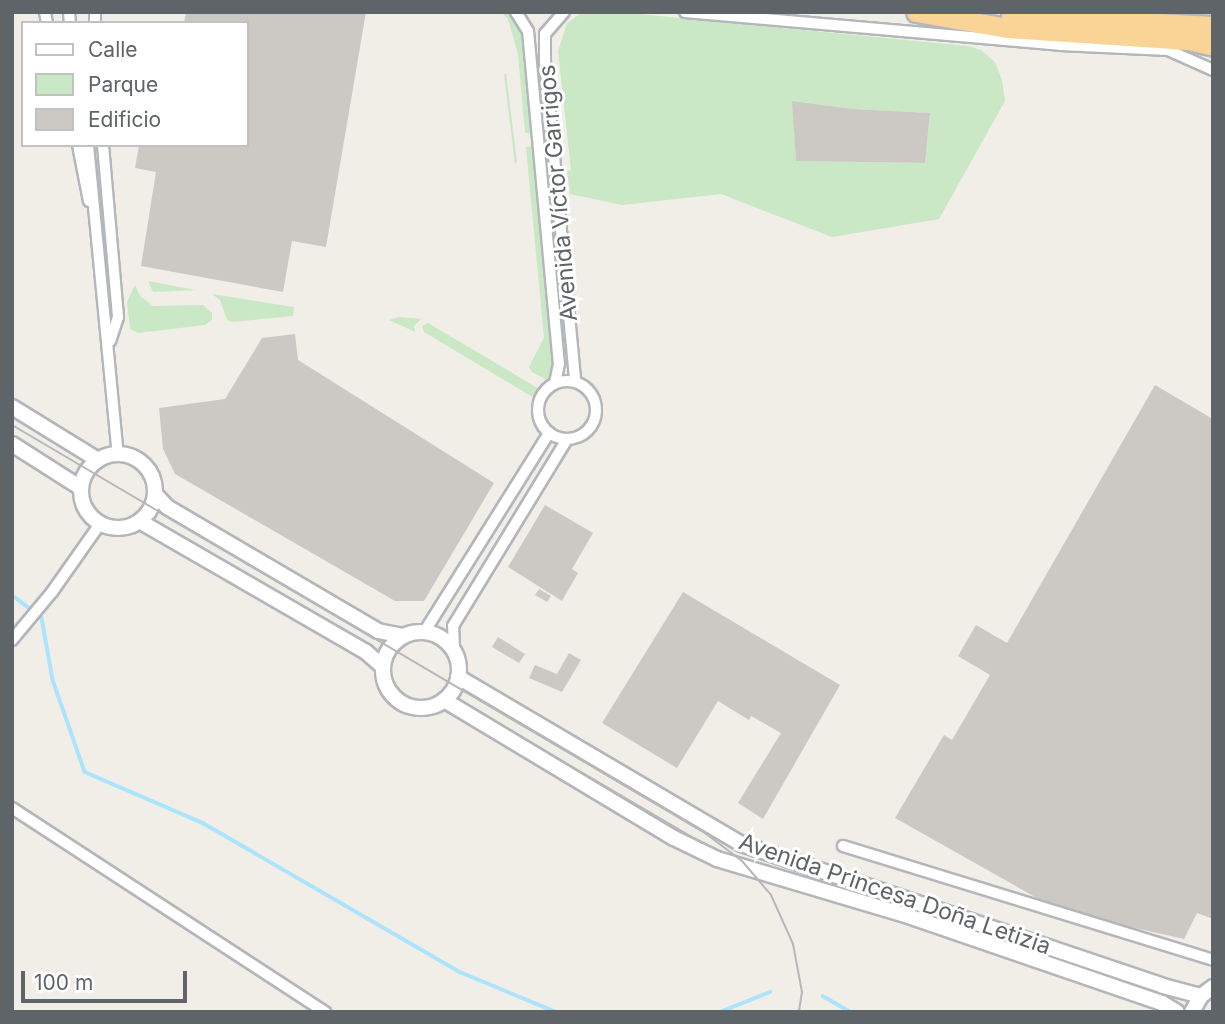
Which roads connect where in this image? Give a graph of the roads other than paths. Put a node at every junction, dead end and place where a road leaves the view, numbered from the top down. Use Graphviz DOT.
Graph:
graph roads {
  1 [pos="516,12"];
  2 [pos="564,12"];
  3 [pos="685,12"];
  4 [pos="916,12"];
  5 [pos="958,12"];
  6 [pos="1213,26"];
  7 [pos="1213,46"];
  8 [pos="1213,70"];
  9 [pos="78,147"];
  10 [pos="89,147"];
  11 [pos="103,147"];
  12 [pos="103,281"];
  13 [pos="108,347"];
  14 [pos="575,381"];
  15 [pos="555,383"];
  16 [pos="12,407"];
  17 [pos="549,433"];
  18 [pos="567,439"];
  19 [pos="12,444"];
  20 [pos="118,454"];
  21 [pos="98,460"];
  22 [pos="81,488"];
  23 [pos="156,495"];
  24 [pos="141,522"];
  25 [pos="100,524"];
  26 [pos="429,632"];
  27 [pos="403,636"];
  28 [pos="12,640"];
  29 [pos="454,651"];
  30 [pos="382,666"];
  31 [pos="458,677"];
  32 [pos="444,701"];
  33 [pos="12,808"];
  34 [pos="843,846"];
  35 [pos="1213,961"];
  36 [pos="1207,991"];
  37 [pos="325,1012"];
  38 [pos="1177,1012"];
  39 [pos="1192,1012"];
  1 -- 15 [label="street, Avenida Víctor Garrigos"];
  2 -- 14 [label="street, Avenida Víctor Garrigos"];
  3 -- 8 [label="street"];
  4 -- 7 [label="highway"];
  5 -- 6 [label="highway"];
  9 -- 12 [label="street"];
  10 -- 12 [label="street"];
  11 -- 13 [label="street"];
  12 -- 13 [label="street"];
  13 -- 20 [label="street"];
  14 -- 15 [label="street"];
  14 -- 18 [label="street"];
  15 -- 17 [label="street"];
  16 -- 21 [label="street"];
  17 -- 18 [label="street"];
  17 -- 26 [label="street"];
  18 -- 29 [label="street"];
  19 -- 22 [label="street"];
  20 -- 21 [label="street"];
  20 -- 23 [label="street"];
  21 -- 22 [label="street"];
  22 -- 25 [label="street"];
  23 -- 24 [label="street"];
  23 -- 27 [label="street"];
  24 -- 25 [label="street"];
  24 -- 30 [label="street"];
  25 -- 28 [label="street"];
  26 -- 27 [label="street"];
  26 -- 29 [label="street"];
  27 -- 30 [label="street"];
  29 -- 31 [label="street"];
  30 -- 32 [label="street"];
  31 -- 32 [label="street"];
  31 -- 36 [label="street, Avenida Princesa Doña Letizia"];
  32 -- 38 [label="street, Avenida Princesa Doña Letizia"];
  33 -- 37 [label="street"];
  34 -- 35 [label="street"];
  36 -- 39 [label="street"];
}
